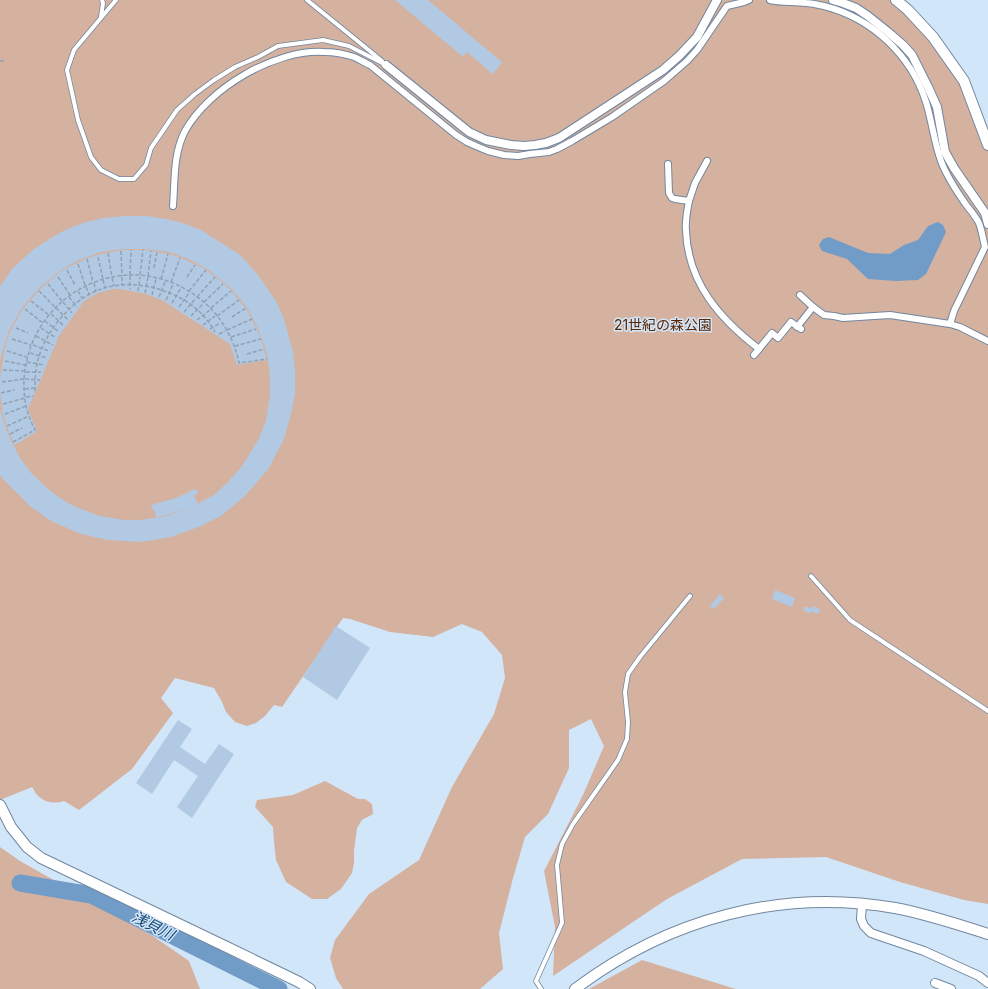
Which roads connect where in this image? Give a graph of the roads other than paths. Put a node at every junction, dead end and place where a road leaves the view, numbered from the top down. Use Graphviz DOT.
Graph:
graph roads {
  1 [pos="102,0"];
  2 [pos="116,0"];
  3 [pos="307,0"];
  4 [pos="717,0"];
  5 [pos="749,0"];
  6 [pos="770,0"];
  7 [pos="833,0"];
  8 [pos="896,0"];
  9 [pos="101,17"];
  10 [pos="386,65"];
  11 [pos="988,145"];
  12 [pos="707,161"];
  13 [pos="668,164"];
  14 [pos="689,201"];
  15 [pos="173,206"];
  16 [pos="988,224"];
  17 [pos="800,295"];
  18 [pos="813,307"];
  19 [pos="950,324"];
  20 [pos="988,341"];
  21 [pos="759,349"];
  22 [pos="754,355"];
  23 [pos="811,576"];
  24 [pos="690,596"];
  25 [pos="988,711"];
  26 [pos="0,805"];
  27 [pos="862,904"];
  28 [pos="988,934"];
  29 [pos="935,982"];
  30 [pos="988,983"];
  31 [pos="310,989"];
  32 [pos="542,989"];
  33 [pos="575,989"];
  34 [pos="951,989"];
  1 -- 9 [label="lane"];
  2 -- 9 [label="lane"];
  3 -- 10 [label="lane"];
  4 -- 10 [label="street"];
  5 -- 15 [label="street"];
  6 -- 19 [label="street"];
  7 -- 16 [label="street"];
  8 -- 11 [label="street"];
  9 -- 10 [label="lane"];
  12 -- 14 [label="street"];
  13 -- 14 [label="street"];
  14 -- 21 [label="street"];
  17 -- 18 [label="street"];
  18 -- 19 [label="street"];
  18 -- 21 [label="street"];
  19 -- 20 [label="street"];
  21 -- 22 [label="street"];
  23 -- 25 [label="lane"];
  24 -- 32 [label="lane"];
  26 -- 31 [label="street"];
  27 -- 28 [label="street"];
  27 -- 30 [label="street"];
  27 -- 33 [label="street"];
  29 -- 34 [label="street"];
}
